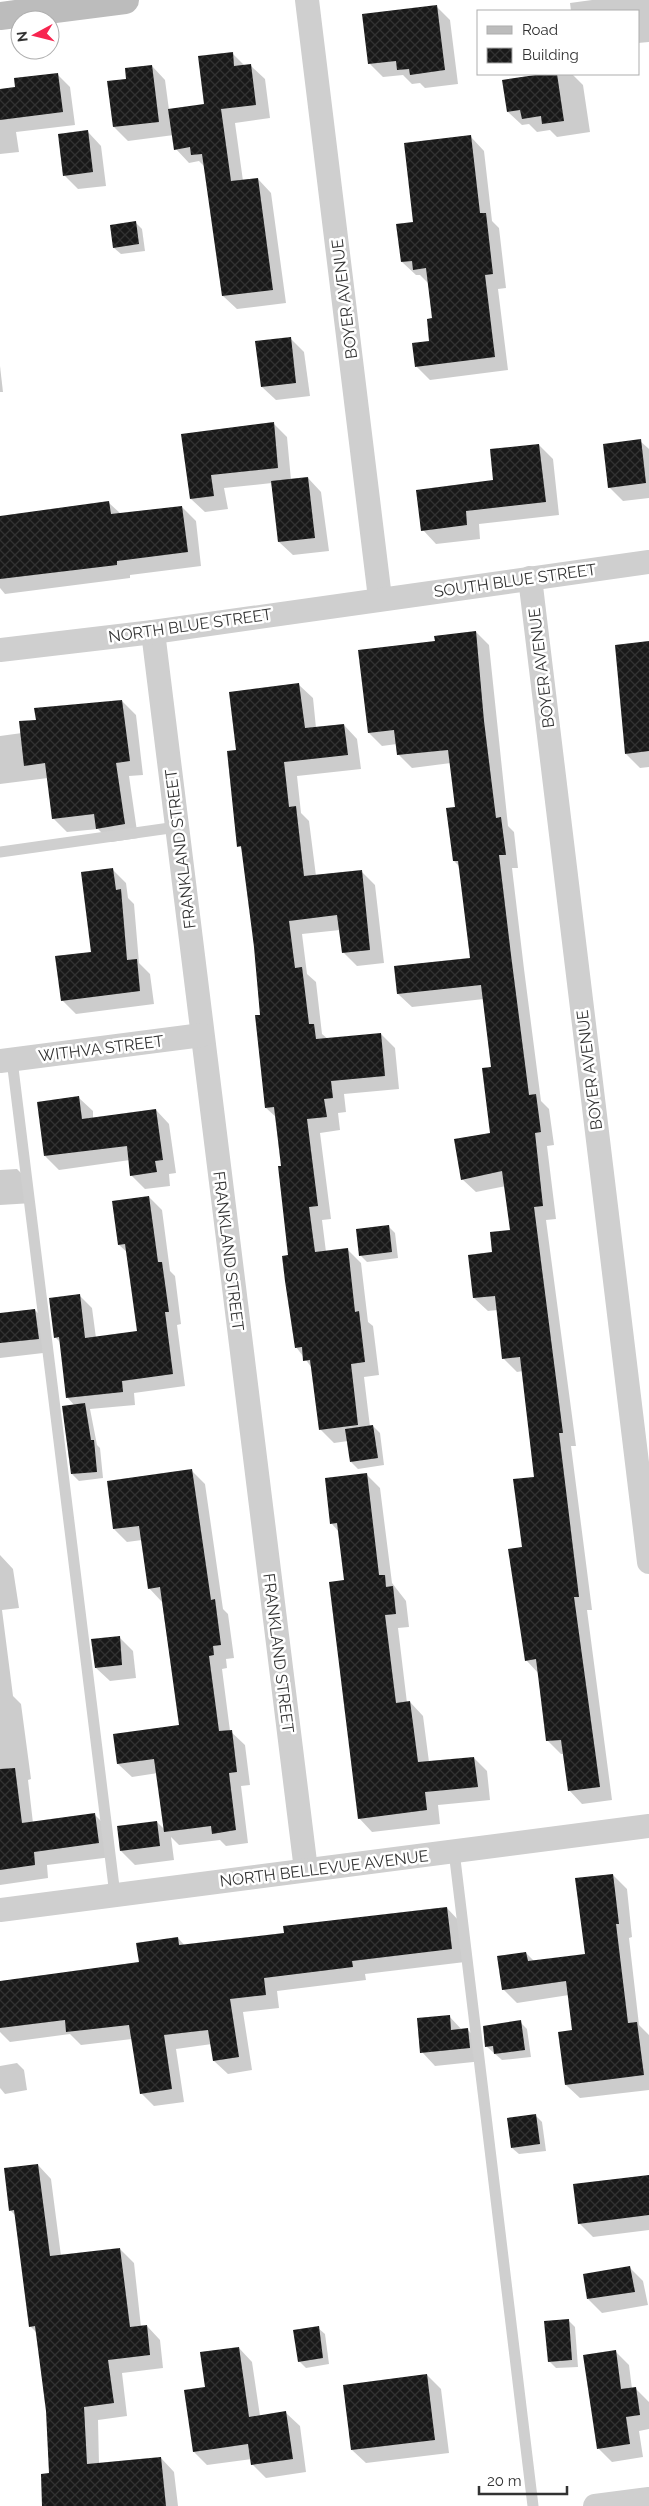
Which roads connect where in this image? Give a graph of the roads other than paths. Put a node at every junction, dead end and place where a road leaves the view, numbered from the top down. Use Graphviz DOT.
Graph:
graph roads {
  1 [pos="125,0"];
  2 [pos="307,0"];
  3 [pos="0,16"];
  4 [pos="649,562"];
  5 [pos="530,578"];
  6 [pos="380,598"];
  7 [pos="153,632"];
  8 [pos="0,650"];
  9 [pos="177,827"];
  10 [pos="0,852"];
  11 [pos="202,1035"];
  12 [pos="6,1060"];
  13 [pos="649,1562"];
  14 [pos="649,1826"];
  15 [pos="454,1851"];
  16 [pos="306,1870"];
  17 [pos="115,1895"];
  18 [pos="0,1910"];
  19 [pos="649,2499"];
  20 [pos="533,2506"];
  21 [pos="595,2506"];
  1 -- 3 [label="main road"];
  2 -- 6 [label="street, BOYER AVENUE"];
  4 -- 5 [label="street, SOUTH BLUE STREET"];
  5 -- 6 [label="street, SOUTH BLUE STREET"];
  5 -- 13 [label="street, BOYER AVENUE"];
  6 -- 7 [label="street, NORTH BLUE STREET"];
  7 -- 8 [label="street, NORTH BLUE STREET"];
  7 -- 9 [label="street, FRANKLAND STREET"];
  9 -- 10 [label="lane"];
  9 -- 11 [label="street, FRANKLAND STREET"];
  11 -- 12 [label="street, WITHVA STREET"];
  11 -- 16 [label="street, FRANKLAND STREET"];
  12 -- 17 [label="lane"];
  14 -- 15 [label="street, NORTH BELLEVUE AVENUE"];
  15 -- 16 [label="street, NORTH BELLEVUE AVENUE"];
  15 -- 20 [label="lane"];
  16 -- 17 [label="street, NORTH BELLEVUE AVENUE"];
  17 -- 18 [label="street, NORTH BELLEVUE AVENUE"];
  19 -- 21 [label="street"];
}
